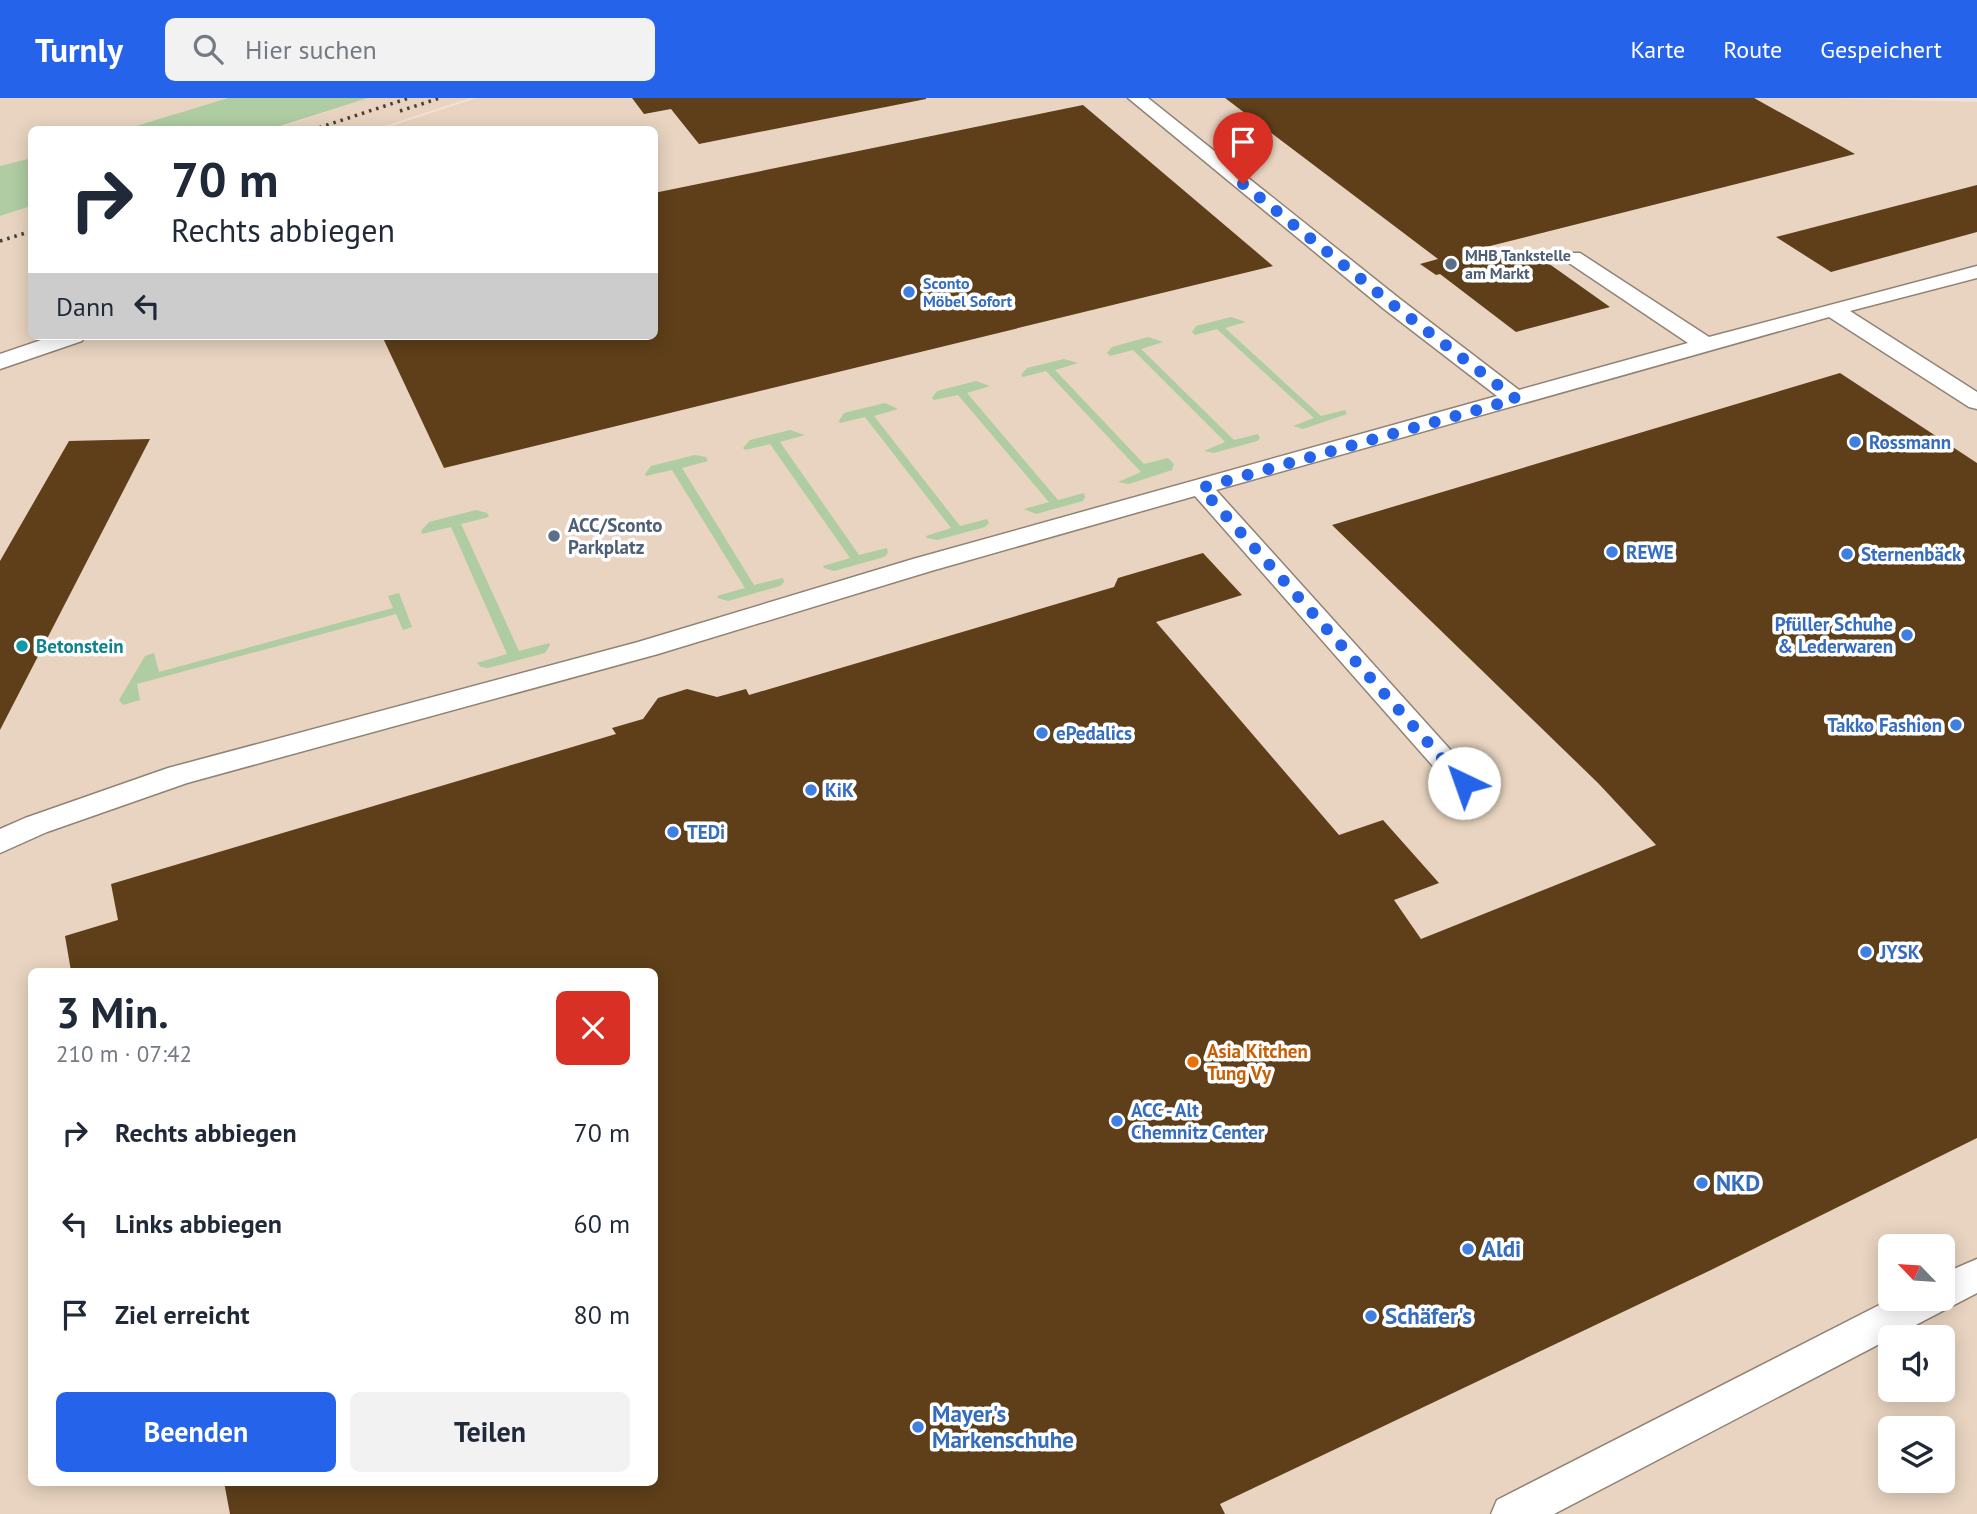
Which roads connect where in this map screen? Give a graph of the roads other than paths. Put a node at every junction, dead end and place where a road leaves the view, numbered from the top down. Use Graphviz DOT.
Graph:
graph roads {
  1 [pos="1137,98"];
  2 [pos="1573,257"];
  3 [pos="1977,272"];
  4 [pos="1832,309"];
  5 [pos="63,340"];
  6 [pos="1707,345"];
  7 [pos="0,362"];
  8 [pos="1516,399"];
  9 [pos="1977,402"];
  10 [pos="1201,488"];
  11 [pos="1464,783"];
  12 [pos="0,842"];
  13 [pos="1977,1275"];
  14 [pos="1955,1286"];
  15 [pos="1906,1311"];
  16 [pos="1513,1514"];
  1 -- 8 [label="lane"];
  2 -- 6 [label="lane"];
  3 -- 4 [label="lane"];
  4 -- 6 [label="lane"];
  4 -- 9 [label="lane"];
  5 -- 7 [label="lane"];
  6 -- 8 [label="lane"];
  8 -- 10 [label="lane"];
  10 -- 11 [label="lane"];
  10 -- 12 [label="lane"];
  13 -- 14 [label="lane"];
  15 -- 16 [label="lane"];
}
